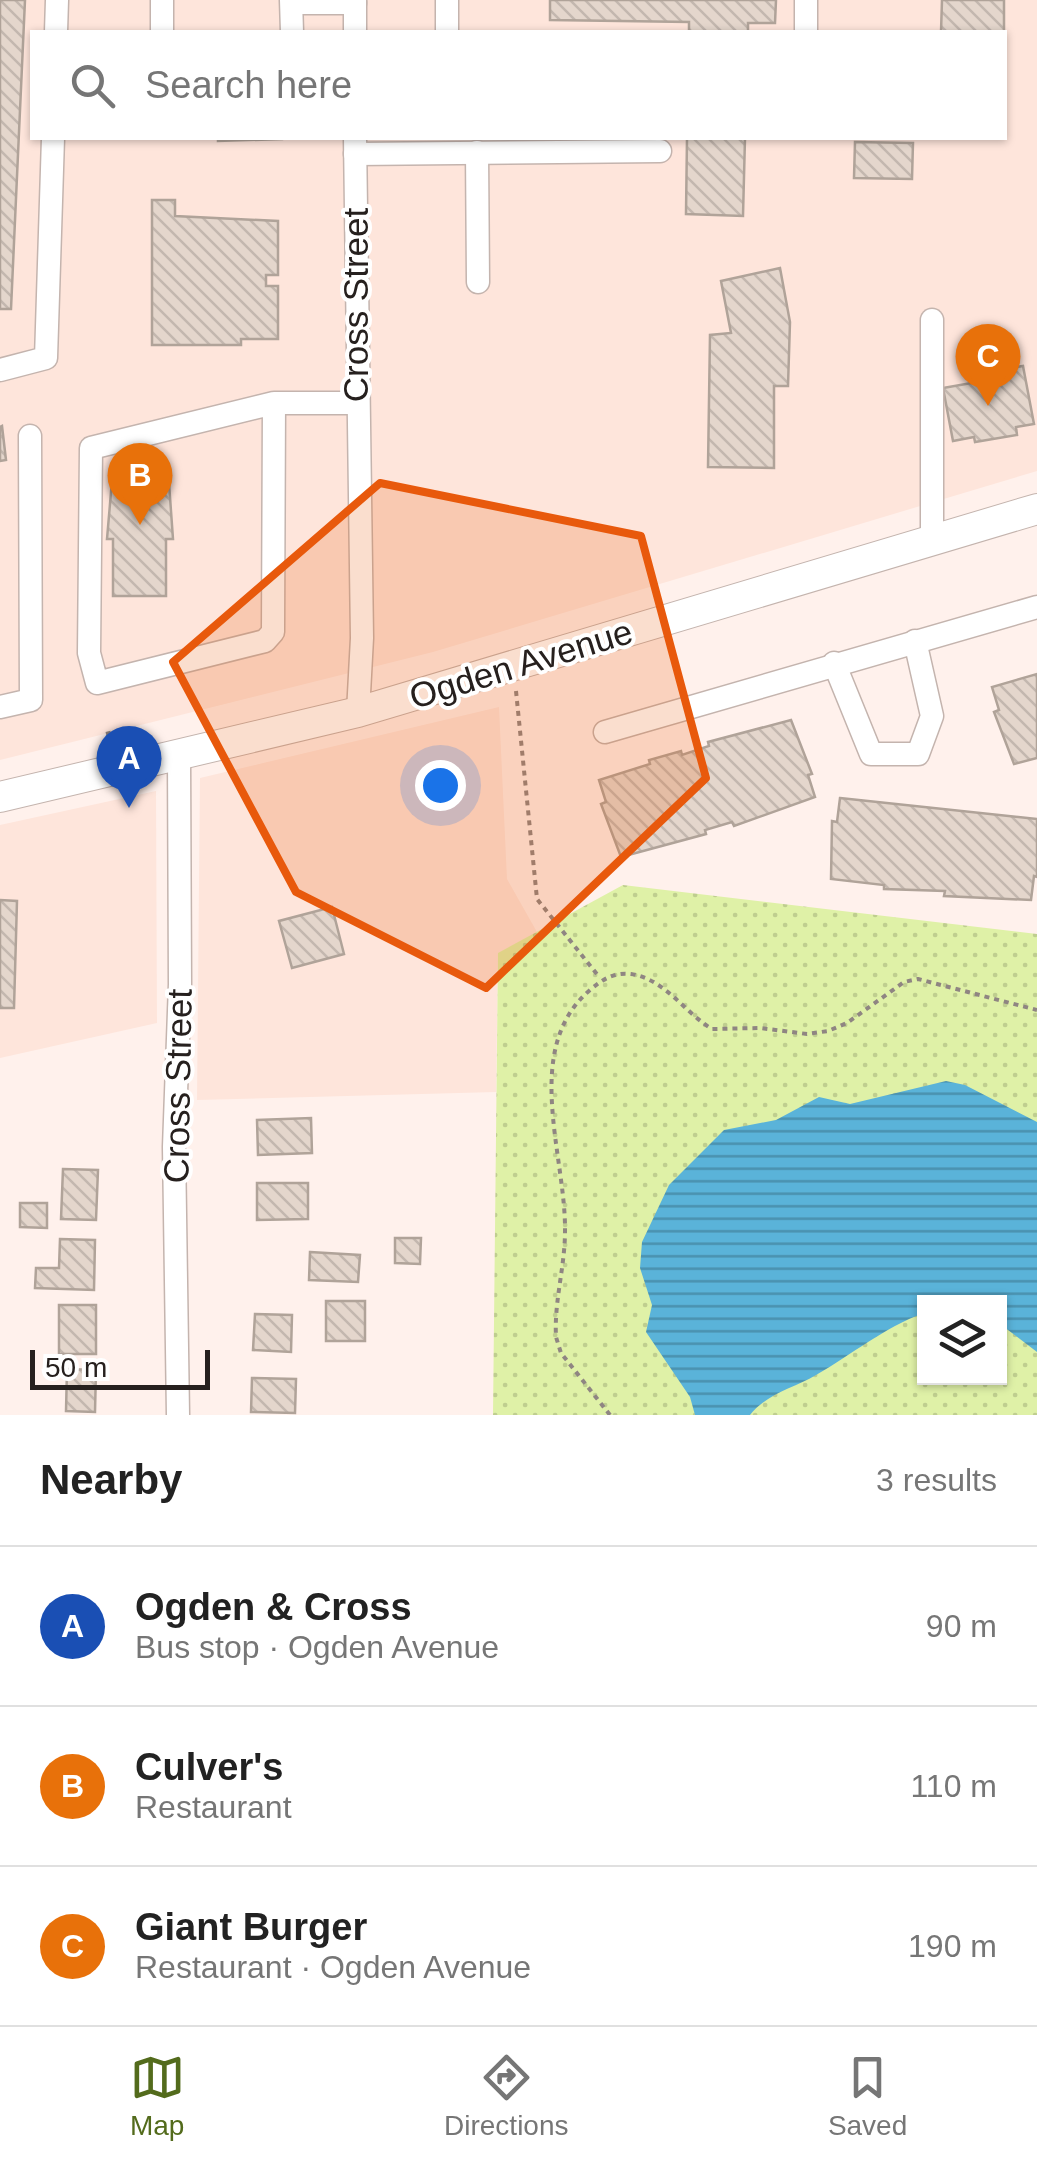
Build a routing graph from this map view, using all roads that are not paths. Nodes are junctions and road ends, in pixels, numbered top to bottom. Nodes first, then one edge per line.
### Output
1 (57, 0) edge
2 (162, 0) edge
3 (448, 0) edge
4 (806, 0) edge
5 (292, 1) edge
6 (355, 1) edge
7 (56, 30) edge
8 (162, 30) edge
9 (292, 30) edge
10 (355, 30) edge
11 (447, 30) edge
12 (806, 30) edge
13 (53, 140) edge
14 (408, 145) edge
15 (356, 146) edge
16 (660, 150) dead end
17 (477, 152) junction
18 (478, 282) dead end
19 (932, 320) dead end
20 (0, 370) edge
21 (274, 403) junction
22 (356, 403) junction
23 (30, 436) dead end
24 (1037, 509) edge
25 (932, 540) junction
26 (1037, 607) edge
27 (915, 641) junction
28 (834, 663) junction
29 (0, 707) edge
30 (358, 712) junction
31 (604, 732) dead end
32 (179, 756) junction
33 (0, 797) edge
34 (178, 1415) edge

1 - 7 street
2 - 8 street
3 - 11 street
4 - 12 street
5 - 6 street
5 - 9 street
6 - 10 street
13 - 20 street
14 - 15 street
14 - 17 street
15 - 22 street, Cross Street
16 - 17 street
17 - 18 street
19 - 25 street
21 - 21 street
21 - 22 street
22 - 30 street, Cross Street
23 - 29 street
24 - 25 main road, Ogden Avenue
25 - 30 main road, Ogden Avenue
26 - 27 street
27 - 28 street
27 - 28 street
28 - 31 street
30 - 32 main road, Ogden Avenue
32 - 33 main road, Ogden Avenue
32 - 34 street, Cross Street

